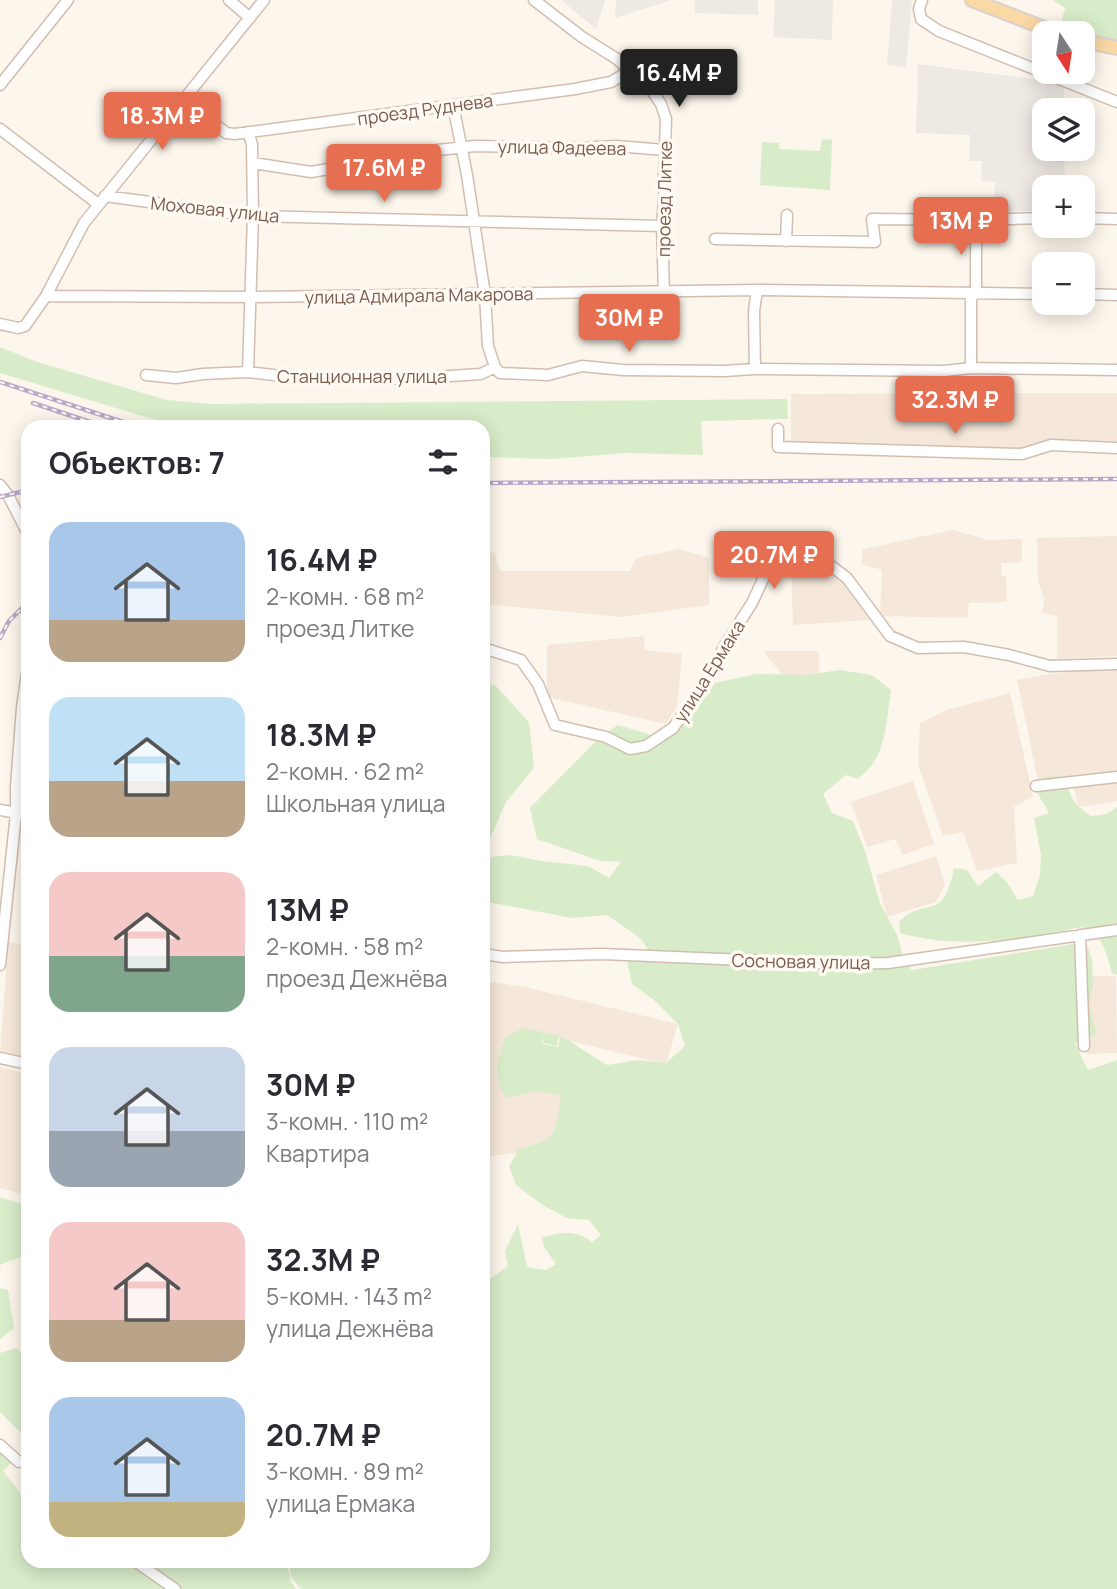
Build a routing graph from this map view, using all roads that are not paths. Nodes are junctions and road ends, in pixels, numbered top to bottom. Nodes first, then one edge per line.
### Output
1 (68, 0) edge
2 (229, 0) edge
3 (264, 0) edge
4 (534, 0) edge
5 (922, 0) edge
6 (972, 0) edge
7 (250, 18) junction
8 (1032, 23) edge
9 (1096, 44) edge
10 (1117, 48) edge
11 (610, 55) junction
12 (632, 74) junction
13 (611, 82) junction
14 (0, 85) edge
15 (185, 100) junction
16 (1117, 102) edge
17 (453, 105) junction
18 (0, 129) edge
19 (248, 132) junction
20 (462, 146) junction
21 (665, 150) junction
22 (253, 163) junction
23 (101, 200) junction
24 (787, 215) dead end
25 (253, 216) junction
26 (1032, 218) edge
27 (1095, 218) edge
28 (1117, 219) edge
29 (976, 220) junction
30 (474, 222) junction
31 (662, 226) junction
32 (715, 239) dead end
33 (786, 241) junction
34 (757, 290) junction
35 (664, 293) junction
36 (1032, 294) edge
37 (485, 295) junction
38 (973, 295) junction
39 (1095, 295) edge
40 (1117, 295) edge
41 (46, 296) junction
42 (249, 297) junction
43 (0, 324) edge
44 (495, 367) junction
45 (971, 368) junction
46 (755, 369) junction
47 (1117, 370) edge
48 (248, 372) junction
49 (146, 375) dead end
50 (778, 429) dead end
51 (1117, 448) edge
52 (0, 485) edge
53 (21, 520) edge
54 (490, 650) edge
55 (1117, 664) edge
56 (21, 721) edge
57 (1117, 777) edge
58 (1036, 786) dead end
59 (0, 810) edge
60 (16, 814) junction
61 (21, 814) edge
62 (1117, 930) edge
63 (1080, 935) junction
64 (490, 955) edge
65 (0, 965) edge
66 (1084, 1046) dead end
67 (0, 1058) edge
68 (21, 1062) edge
69 (0, 1445) edge
70 (19, 1462) dead end
71 (145, 1568) edge
72 (175, 1589) edge

1 - 14 street
2 - 7 street
3 - 7 street
4 - 11 street, проезд Литке
5 - 16 street
6 - 8 main road
7 - 15 street
9 - 10 main road
11 - 12 street, проезд Литке
11 - 13 street
12 - 13 street, проезд Руднева
12 - 21 street, проезд Литке
13 - 17 street, проезд Руднева
15 - 19 street, проезд Руднева
15 - 23 street
17 - 19 street, проезд Руднева
17 - 20 street
18 - 23 street
19 - 22 street
20 - 21 street, улица Фадеева
20 - 22 street, улица Фадеева
20 - 30 street
21 - 31 street, проезд Литке
22 - 25 street
23 - 25 street, Моховая улица
23 - 41 street
24 - 33 street
25 - 30 street, Моховая улица
25 - 42 street
26 - 29 street
27 - 28 street
29 - 33 street
29 - 38 street
30 - 31 street, Моховая улица
30 - 37 street
31 - 35 street, проезд Литке
32 - 33 street
34 - 35 street, улица Адмирала Макарова
34 - 38 street, улица Адмирала Макарова
34 - 46 street
35 - 37 street, улица Адмирала Макарова
36 - 38 street, улица Адмирала Макарова
37 - 42 street, улица Адмирала Макарова
37 - 44 street
38 - 45 street
39 - 40 street
41 - 42 street, улица Адмирала Макарова
41 - 43 street
42 - 48 street
44 - 46 street, Станционная улица
44 - 48 street, Станционная улица
45 - 46 street, Станционная улица
45 - 47 street, Станционная улица
48 - 49 street, Станционная улица
50 - 51 street
52 - 53 street
54 - 55 street, улица Ермака
56 - 60 street
57 - 58 street
59 - 60 street
60 - 61 street
60 - 65 street
62 - 63 street, Сосновая улица
63 - 64 street, Сосновая улица
63 - 66 street
67 - 68 street
69 - 70 street
71 - 72 street

